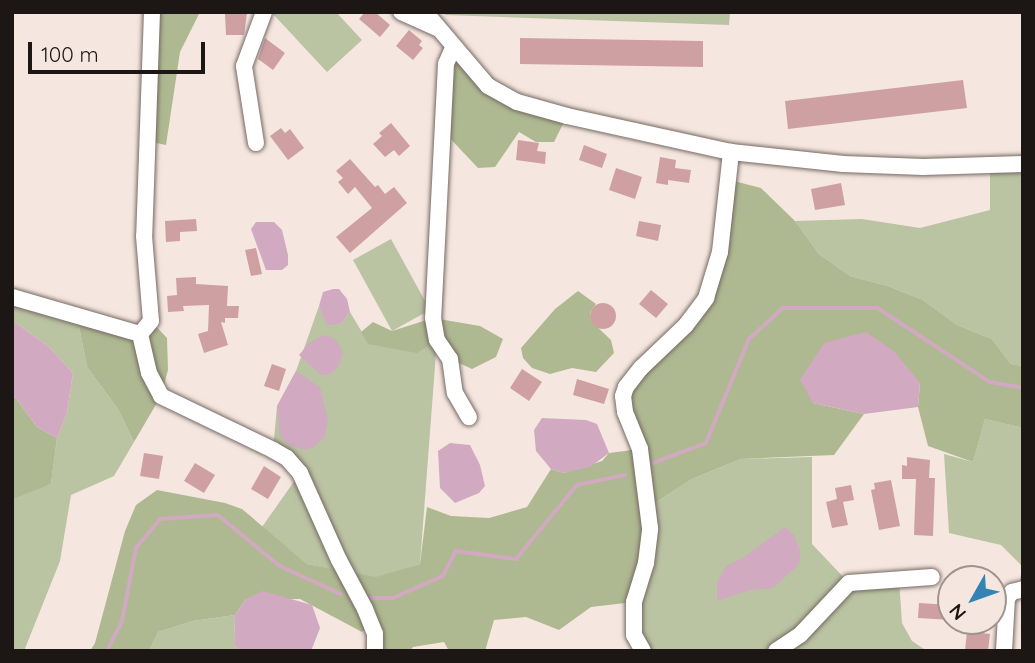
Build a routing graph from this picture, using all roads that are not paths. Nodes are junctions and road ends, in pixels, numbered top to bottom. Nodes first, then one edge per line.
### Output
1 (152, 12) edge
2 (264, 12) edge
3 (401, 12) edge
4 (425, 12) edge
5 (437, 28) junction
6 (453, 48) junction
7 (256, 143) dead end
8 (731, 152) junction
9 (1023, 164) edge
10 (12, 297) edge
11 (140, 334) junction
12 (470, 418) dead end
13 (932, 577) dead end
14 (1023, 589) edge
15 (375, 651) edge
16 (643, 651) edge
17 (776, 651) edge
18 (1004, 651) edge

1 - 11 street
2 - 7 street
3 - 5 street
4 - 5 street
5 - 6 street
6 - 8 street
6 - 12 street
8 - 9 street
8 - 16 street
10 - 11 street
11 - 15 street
13 - 17 street
14 - 18 street

